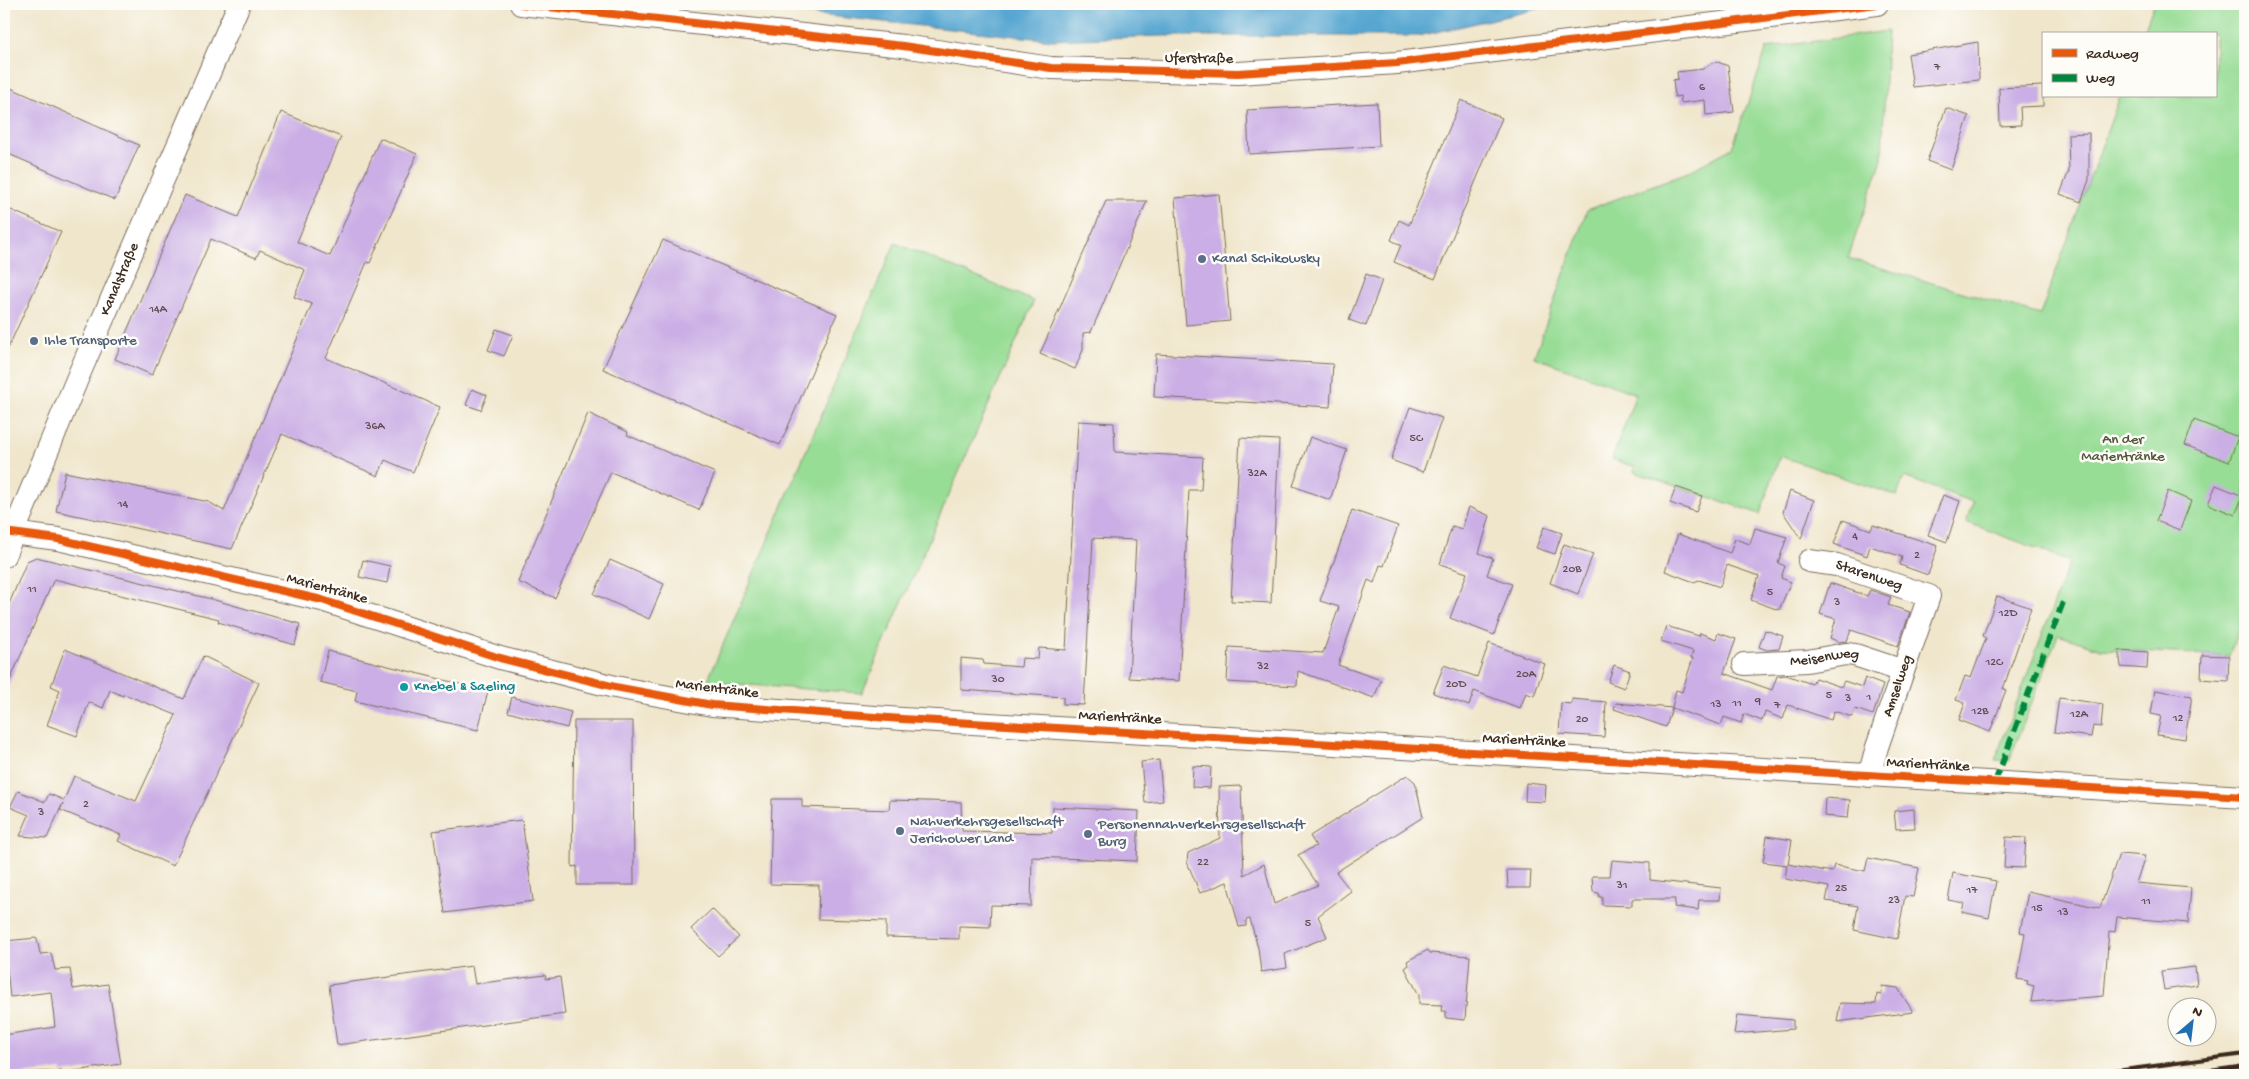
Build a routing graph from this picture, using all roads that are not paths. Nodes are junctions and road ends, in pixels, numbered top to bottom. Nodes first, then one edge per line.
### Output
1 (239, 4) edge
2 (521, 4) edge
3 (1877, 4) edge
4 (9, 532) edge
5 (4, 556) edge
6 (1809, 560) dead end
7 (1929, 596) joint
8 (1744, 664) dead end
9 (1902, 671) junction
10 (1869, 776) junction
11 (2245, 797) edge

1 - 4 street, Kanalstraße
2 - 3 street, Uferstraße
4 - 5 street, Kanalstraße
4 - 10 street, Marientränke
6 - 7 street, Starenweg
7 - 9 street, Amselweg
8 - 9 street, Meisenweg
9 - 10 street, Amselweg
10 - 11 street, Marientränke

